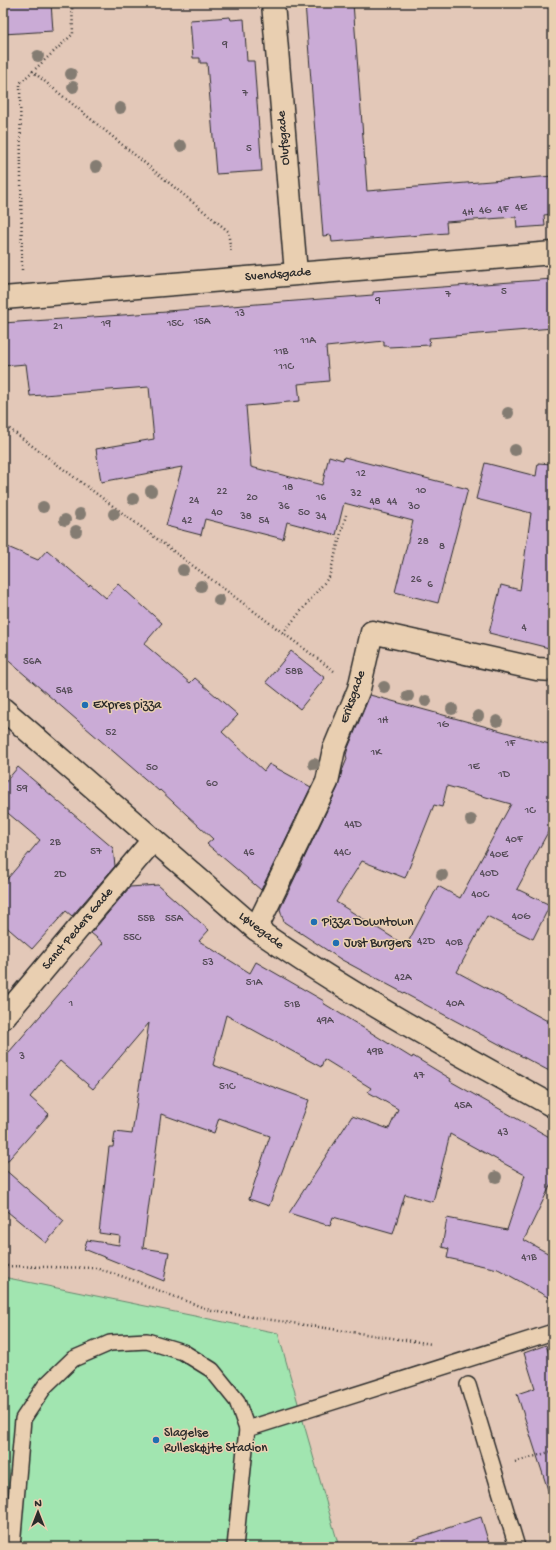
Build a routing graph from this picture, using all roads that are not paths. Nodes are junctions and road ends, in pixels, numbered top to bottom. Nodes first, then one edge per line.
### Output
1 (273, 3) edge
2 (553, 253) edge
3 (296, 273) junction
4 (13, 297) edge
5 (553, 670) edge
6 (3, 709) edge
7 (153, 840) junction
8 (256, 929) junction
9 (3, 1018) edge
10 (553, 1106) edge
11 (553, 1332) edge
12 (468, 1385) dead end
13 (246, 1429) junction
14 (12, 1547) edge
15 (235, 1547) edge
16 (517, 1547) edge

1 - 3 street, Olufsgade
2 - 3 street, Svendsgade
3 - 4 street, Svendsgade
5 - 8 street, Eriksgade
6 - 7 street, Løvegade
7 - 8 street, Løvegade
7 - 9 street, Sanct Peders Gade
8 - 10 street, Løvegade
11 - 13 lane
12 - 16 lane
13 - 14 lane
13 - 15 lane

